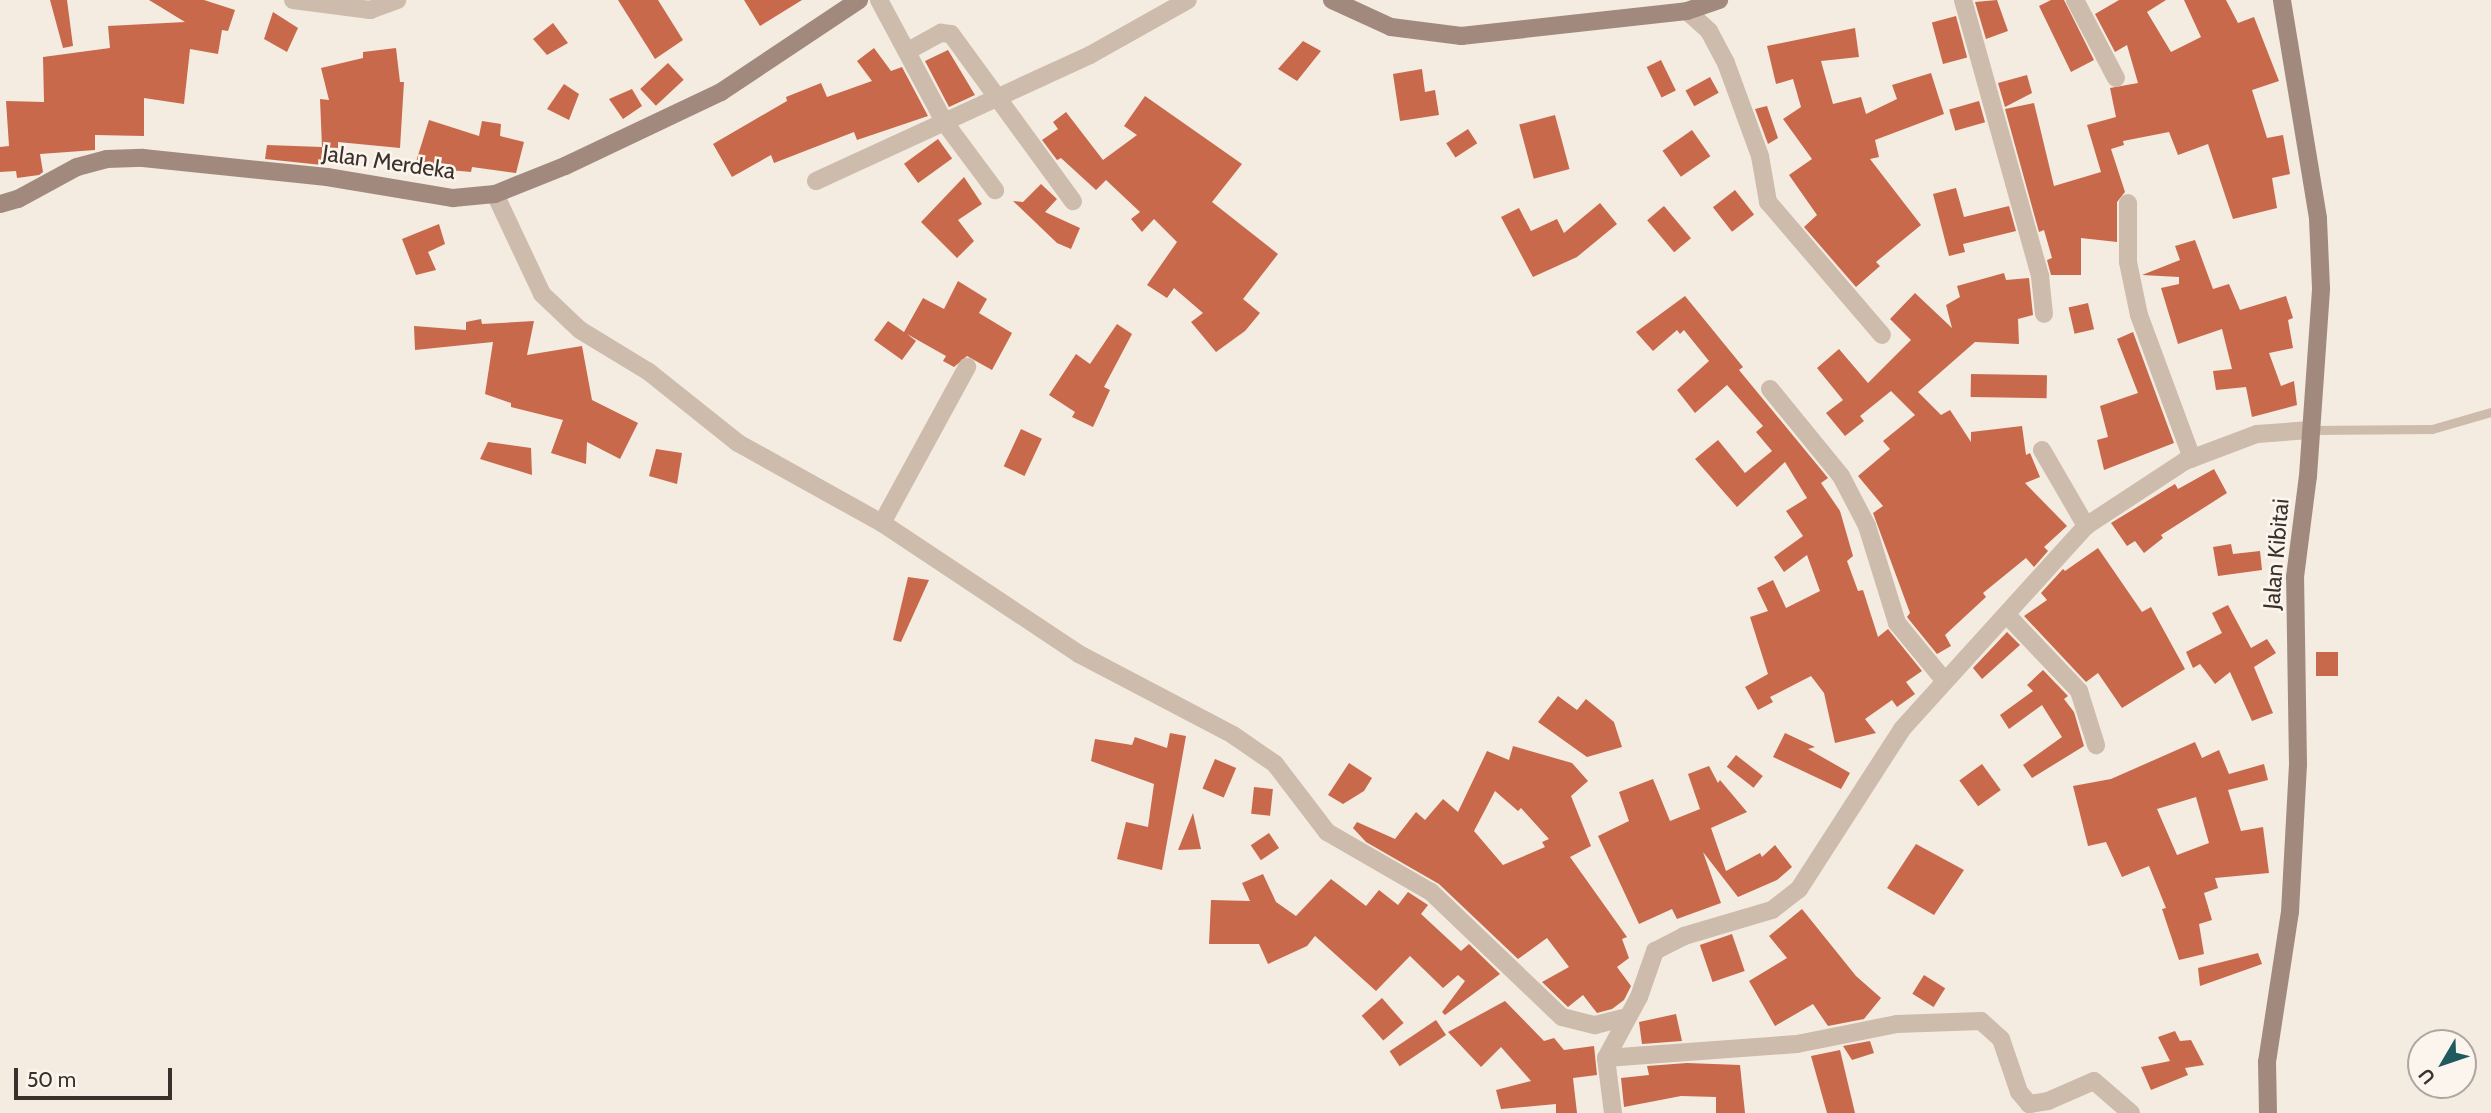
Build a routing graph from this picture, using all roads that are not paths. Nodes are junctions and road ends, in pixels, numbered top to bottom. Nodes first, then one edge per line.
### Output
1 (293, 0) edge
2 (397, 0) edge
3 (859, 0) edge
4 (878, 0) edge
5 (1188, 0) edge
6 (1332, 0) edge
7 (1719, 0) edge
8 (1964, 0) edge
9 (2074, 0) edge
10 (2268, 0) edge
11 (2282, 0) edge
12 (1687, 11) junction
13 (2288, 32) junction
14 (908, 51) junction
15 (2116, 78) dead end
16 (994, 96) junction
17 (945, 123) junction
18 (816, 181) dead end
19 (995, 190) dead end
20 (495, 194) junction
21 (1073, 201) dead end
22 (2128, 203) dead end
23 (0, 204) edge
24 (2044, 314) dead end
25 (1882, 335) dead end
26 (967, 367) dead end
27 (1770, 389) dead end
28 (2491, 412) edge
29 (2310, 430) junction
30 (2042, 450) dead end
31 (2192, 458) junction
32 (882, 523) junction
33 (2086, 526) junction
34 (2007, 615) junction
35 (1944, 680) junction
36 (2096, 745) dead end
37 (1626, 1017) junction
38 (1606, 1058) junction
39 (1613, 1113) edge
40 (2131, 1113) edge
41 (2269, 1113) edge

1 - 2 street
3 - 20 street, Jalan Merdeka
4 - 14 street
5 - 16 street
6 - 12 street
7 - 12 street
8 - 24 street
9 - 15 street
10 - 13 street
11 - 13 street, Jalan Kibitai
12 - 25 street
13 - 29 street, Jalan Kibitai
14 - 16 street
14 - 17 street
16 - 17 street
16 - 21 street
17 - 18 street
17 - 19 street
20 - 23 street, Jalan Merdeka
20 - 32 street
22 - 31 street
26 - 32 street
27 - 35 street
28 - 29 lane
29 - 31 street
29 - 41 street, Jalan Kibitai
30 - 33 street
31 - 33 street
32 - 37 street
33 - 34 street
34 - 35 street
34 - 36 street
35 - 37 street
37 - 38 street
38 - 39 street
38 - 40 street

